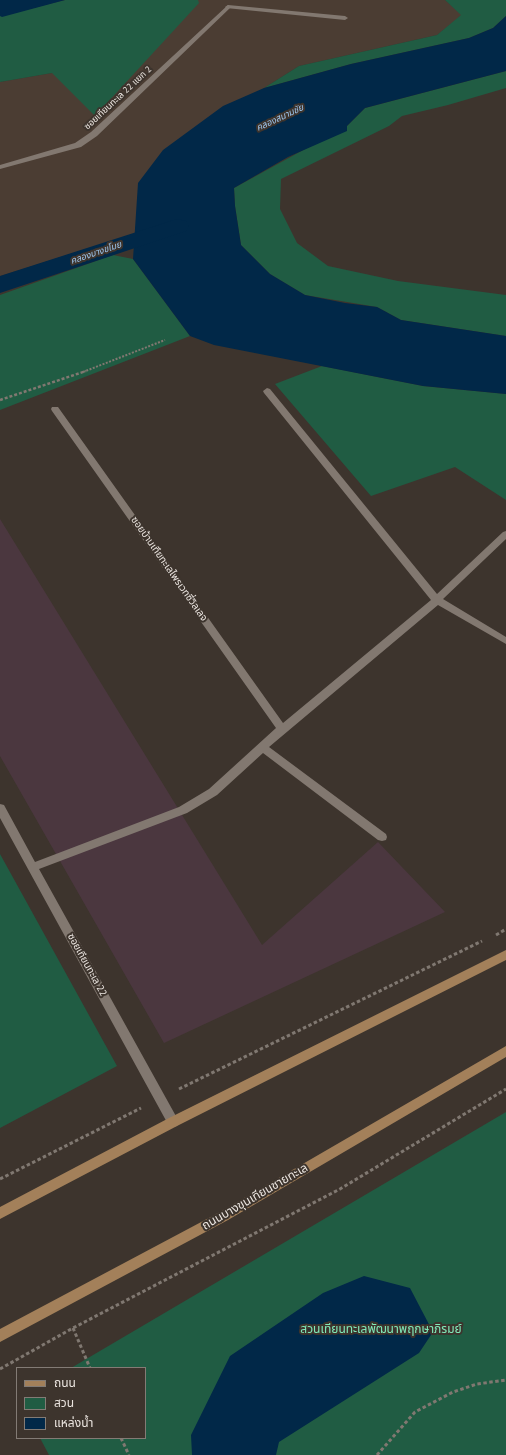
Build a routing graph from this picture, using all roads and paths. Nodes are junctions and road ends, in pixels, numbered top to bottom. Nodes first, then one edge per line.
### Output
1 (345, 18) dead end
2 (0, 167) edge
3 (165, 340) dead end
4 (267, 391) dead end
5 (0, 400) edge
6 (55, 409) dead end
7 (506, 534) edge
8 (437, 600) junction
9 (506, 641) edge
10 (282, 729) junction
11 (262, 746) junction
12 (0, 808) edge
13 (382, 837) dead end
14 (33, 867) junction
15 (506, 930) edge
16 (492, 936) dead end
17 (484, 940) dead end
18 (506, 956) edge
19 (506, 1051) edge
20 (506, 1089) edge
21 (161, 1099) junction
22 (173, 1122) junction
23 (0, 1179) edge
24 (0, 1213) edge
25 (73, 1328) junction
26 (0, 1336) edge
27 (90, 1367) edge
28 (0, 1369) edge
29 (506, 1380) edge
30 (122, 1439) edge
31 (129, 1455) edge
32 (377, 1455) edge

1 - 2 street, ซอยเทียนทะเล 22 แยก 2
3 - 5 path
4 - 8 street
6 - 10 street, ซอยบ้านเทียทะเลไพรเวทซี่วิลเลจ
7 - 8 street
8 - 9 street
8 - 10 street
10 - 11 street
11 - 13 street
11 - 14 street
12 - 14 street, ซอยเทียนทะเล 22
14 - 21 street, ซอยเทียนทะเล 22
15 - 16 path
17 - 21 path
18 - 22 main road
19 - 26 main road, ถนนบางขุนเทียนชายทะเล
20 - 25 path
21 - 22 street, ซอยเทียนทะเล 22
21 - 23 path
22 - 24 main road
25 - 27 path
25 - 28 path
29 - 32 path
30 - 31 path

